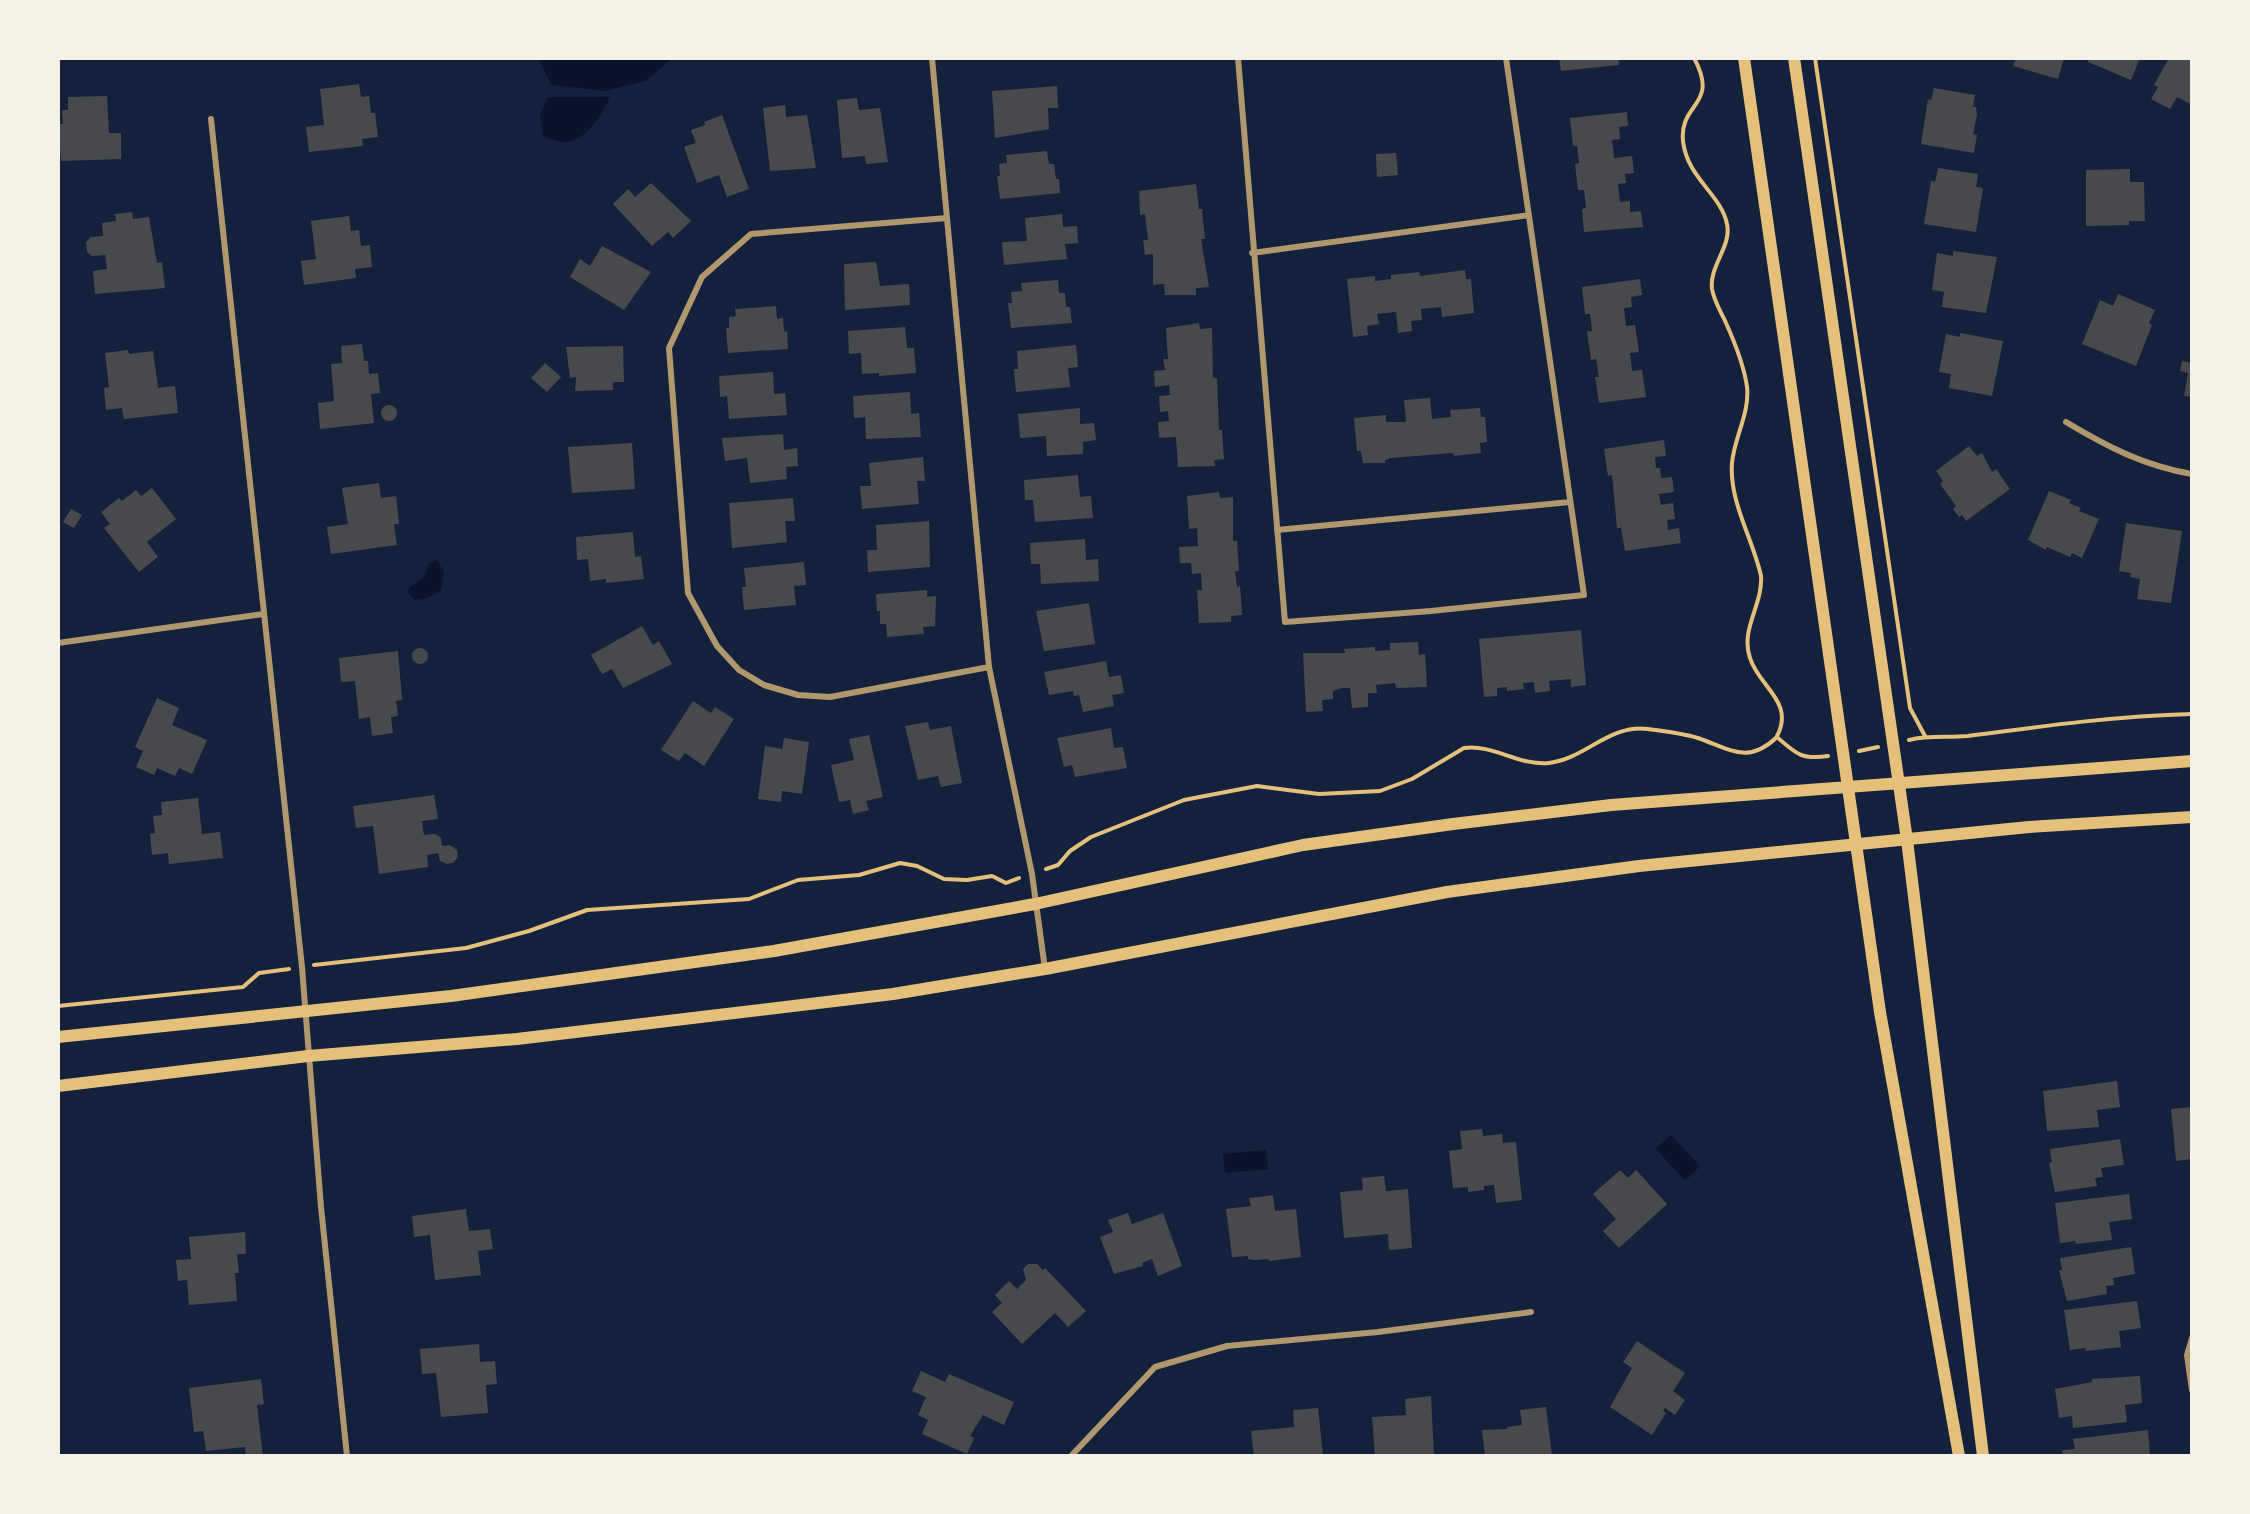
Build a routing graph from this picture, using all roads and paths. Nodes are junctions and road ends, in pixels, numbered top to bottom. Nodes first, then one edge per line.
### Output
1 (932, 58) edge
2 (1238, 58) edge
3 (1506, 58) edge
4 (1694, 58) edge
5 (1744, 58) edge
6 (1794, 58) edge
7 (1815, 58) edge
8 (211, 119) dead end
9 (1529, 215) junction
10 (947, 218) junction
11 (1252, 253) junction
12 (2066, 422) dead end
13 (2192, 474) edge
14 (1570, 502) junction
15 (1277, 530) junction
16 (263, 614) junction
17 (58, 643) edge
18 (989, 667) junction
19 (2192, 714) edge
20 (1777, 736) junction
21 (1925, 736) junction
22 (1892, 745) junction
23 (1844, 754) junction
24 (2192, 760) edge
25 (1897, 783) junction
26 (1848, 789) junction
27 (2192, 817) edge
28 (1907, 840) junction
29 (1856, 844) junction
30 (1032, 874) junction
31 (1035, 904) junction
32 (302, 967) junction
33 (1045, 969) junction
34 (58, 1006) edge
35 (304, 1013) junction
36 (58, 1037) edge
37 (308, 1056) junction
38 (58, 1086) edge
39 (1532, 1312) dead end
40 (2192, 1338) edge
41 (2192, 1390) edge
42 (347, 1455) edge
43 (1071, 1455) edge
44 (1959, 1455) edge
45 (1983, 1455) edge

1 - 10 street
2 - 11 street
3 - 9 street
4 - 20 path
5 - 23 main road
6 - 22 main road
7 - 21 path
8 - 16 street
9 - 11 street
9 - 14 street
10 - 18 street
10 - 18 street
11 - 15 street
12 - 13 street
14 - 15 street
14 - 15 street
16 - 17 street
16 - 32 street
18 - 30 street
19 - 21 path
20 - 23 path
20 - 30 path
21 - 22 path
22 - 23 path
22 - 25 main road
23 - 26 main road
24 - 25 main road
25 - 26 main road
25 - 28 main road
26 - 29 main road
26 - 31 main road
27 - 28 main road
28 - 29 main road
28 - 45 main road
29 - 33 main road
29 - 44 main road
30 - 31 street
30 - 32 path
31 - 33 street
31 - 35 main road
32 - 34 path
32 - 35 street
33 - 37 main road
35 - 36 main road
35 - 37 street
37 - 38 main road
37 - 42 street
39 - 43 street
40 - 41 street

